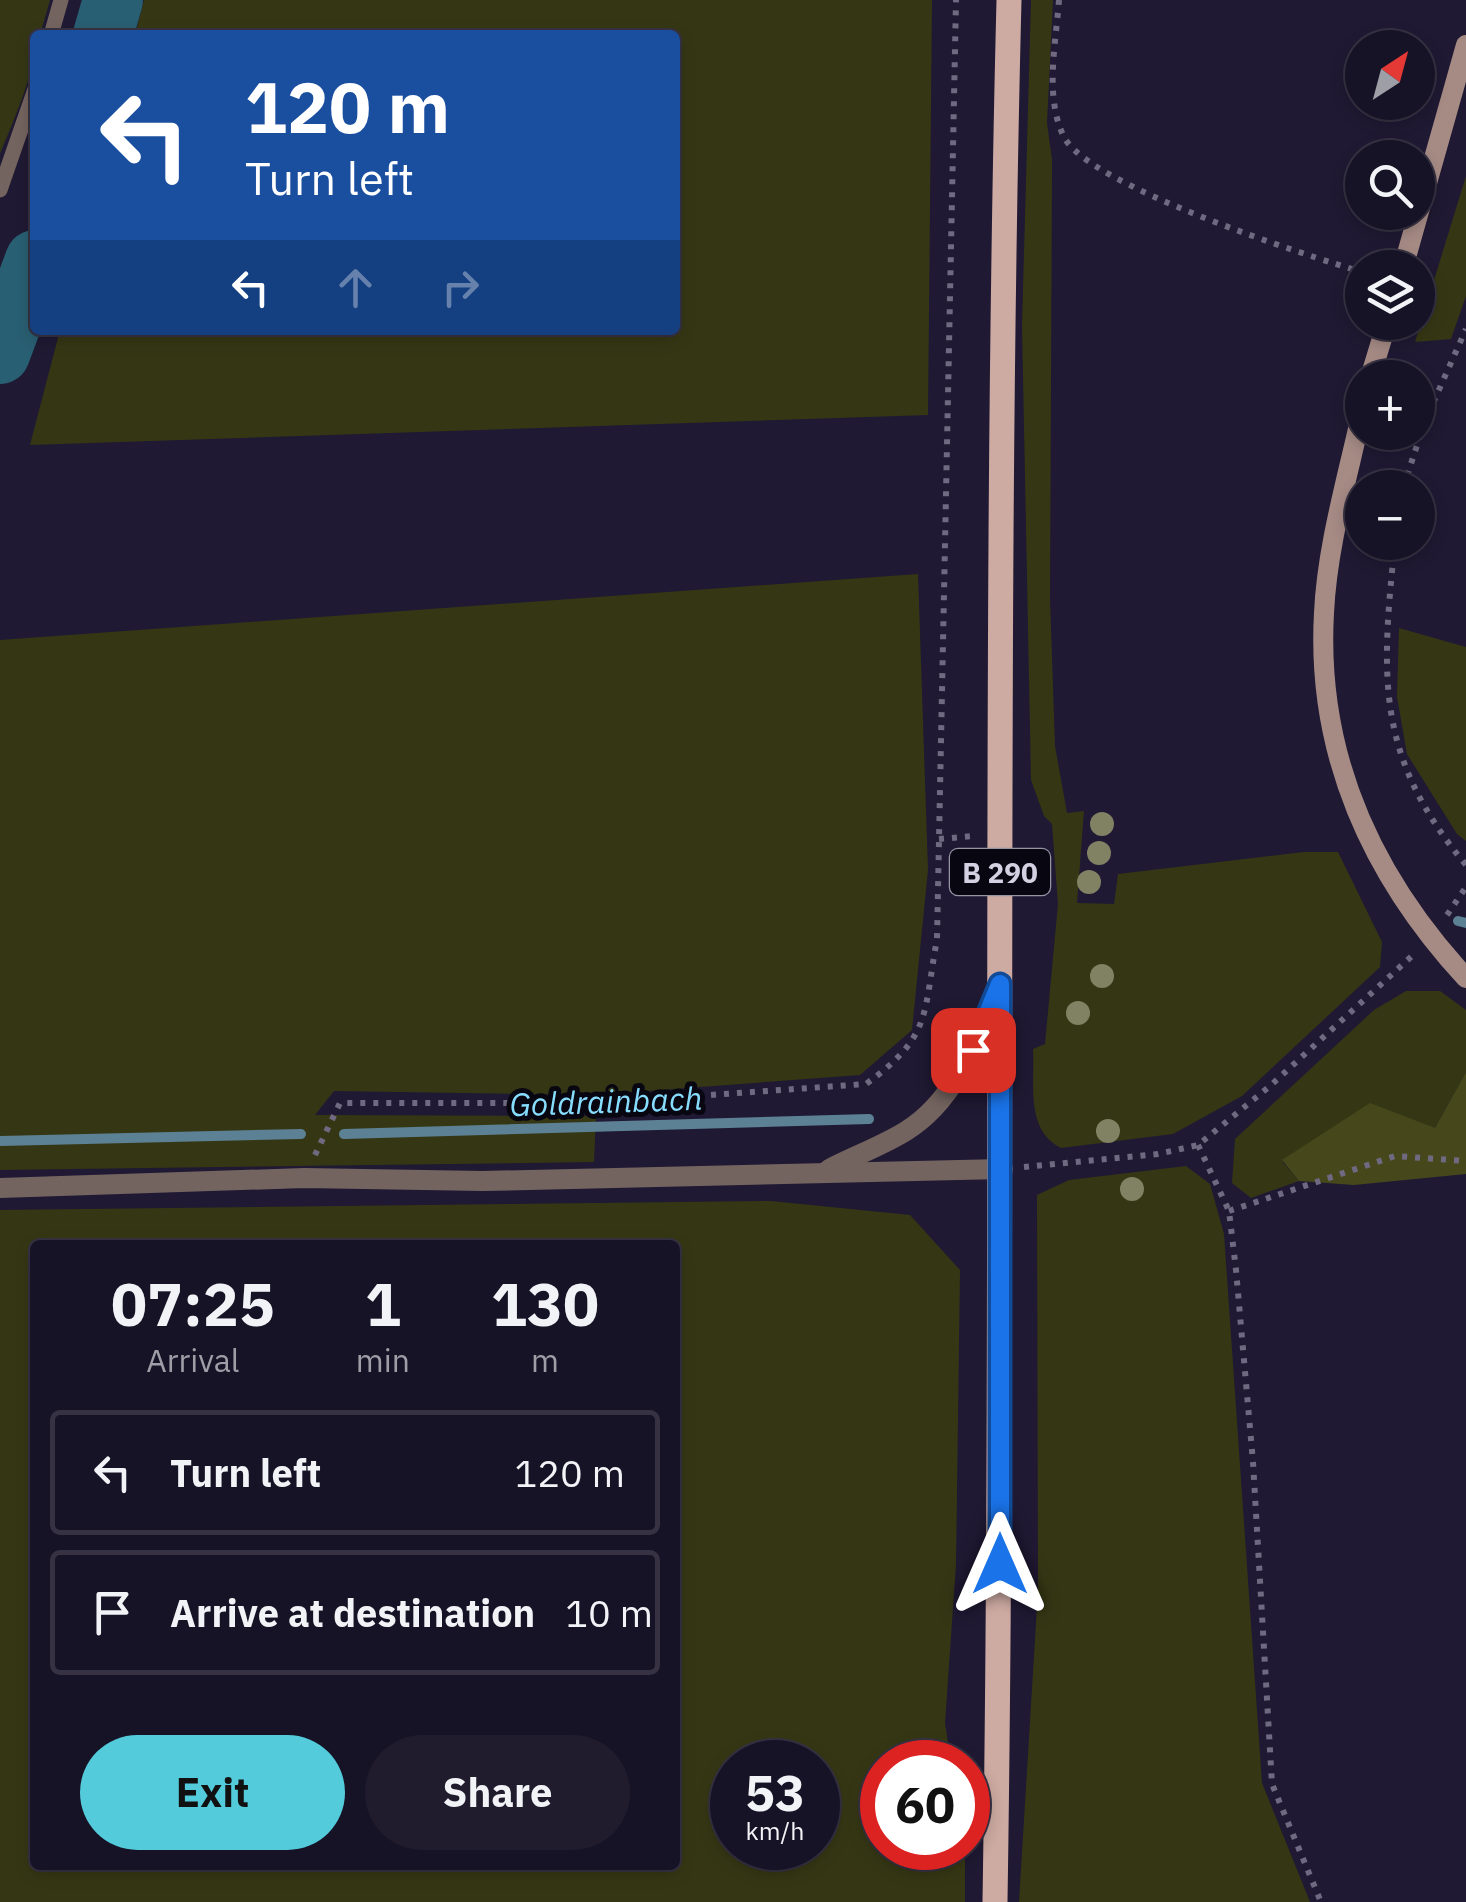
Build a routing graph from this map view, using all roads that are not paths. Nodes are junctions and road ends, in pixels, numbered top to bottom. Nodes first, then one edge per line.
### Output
1 (61, 0) edge
2 (1009, 0) edge
3 (52, 30) edge
4 (1466, 45) edge
5 (30, 103) edge
6 (0, 190) edge
7 (1408, 250) edge
8 (1355, 450) edge
9 (1466, 978) edge
10 (1000, 984) junction
11 (1002, 1169) junction
12 (822, 1172) junction
13 (0, 1188) edge
14 (995, 1902) edge

1 - 3 lane
2 - 10 main road, B 290
4 - 7 street
5 - 6 lane
8 - 9 street
10 - 11 main road, B 290
10 - 12 street
11 - 12 street
11 - 14 main road, B 290
12 - 13 street

